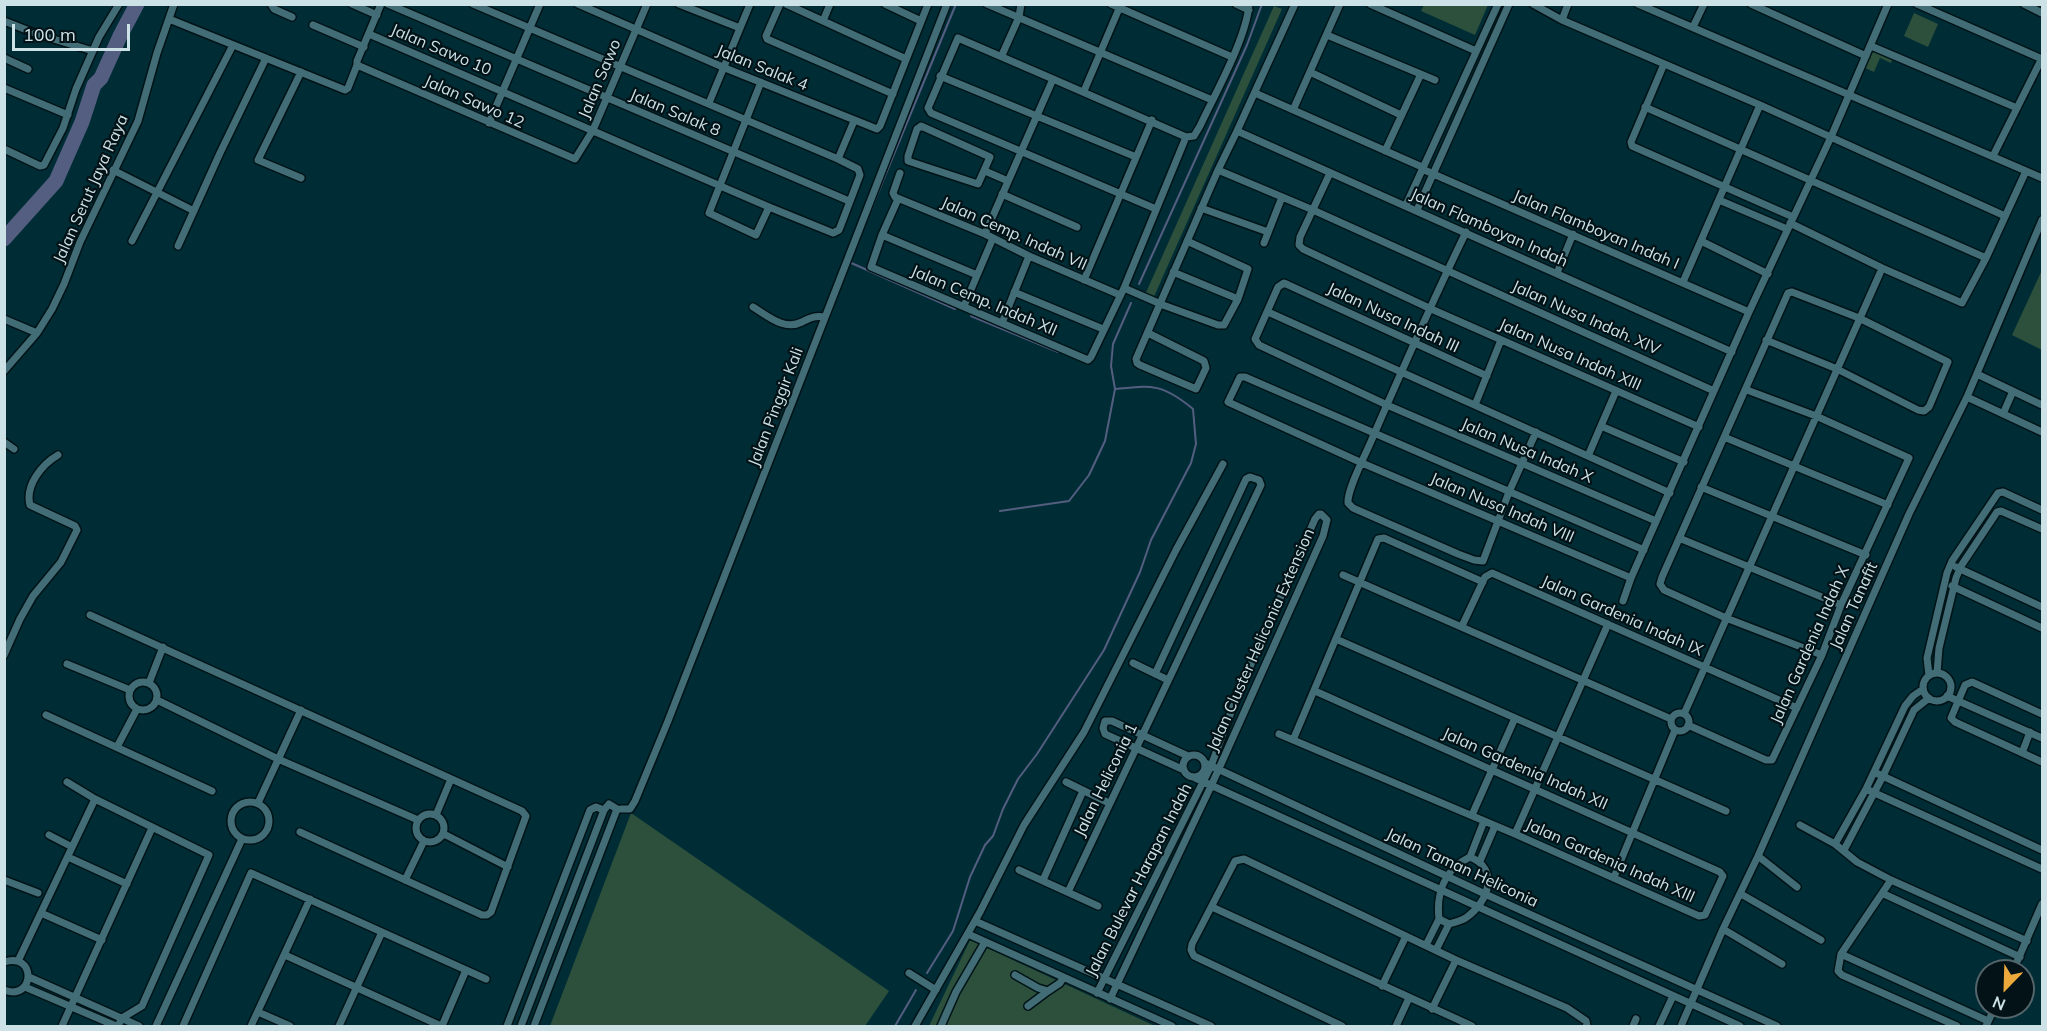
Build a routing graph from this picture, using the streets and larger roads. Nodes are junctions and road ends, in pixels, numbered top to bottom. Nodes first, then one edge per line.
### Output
1 (118, 4) edge
2 (174, 4) edge
3 (271, 4) edge
4 (352, 4) edge
5 (381, 4) edge
6 (388, 4) edge
7 (473, 4) edge
8 (495, 4) edge
9 (540, 4) edge
10 (578, 4) edge
11 (646, 4) edge
12 (678, 4) edge
13 (750, 4) edge
14 (780, 4) edge
15 (786, 4) edge
16 (830, 4) edge
17 (885, 4) edge
18 (928, 4) edge
19 (947, 4) edge
20 (987, 4) edge
21 (1021, 4) edge
22 (1111, 4) edge
23 (1236, 4) edge
24 (1295, 4) edge
25 (1340, 4) edge
26 (1370, 4) edge
27 (1498, 4) edge
28 (1509, 4) edge
29 (1533, 4) edge
30 (1568, 4) edge
31 (1638, 4) edge
32 (1704, 4) edge
33 (1751, 4) edge
34 (1888, 4) edge
35 (1917, 4) edge
36 (2024, 4) edge
37 (795, 6) edge
38 (1120, 6) edge
39 (1249, 7) edge
40 (492, 13) junction
41 (2043, 13) edge
42 (377, 15) junction
43 (292, 17) dead end
44 (1019, 17) junction
45 (169, 19) junction
46 (1562, 20) junction
47 (4, 21) edge
48 (823, 21) junction
49 (921, 21) junction
50 (313, 25) dead end
51 (1693, 27) junction
52 (530, 28) junction
53 (740, 28) junction
54 (636, 30) junction
55 (369, 34) junction
56 (1327, 35) junction
57 (233, 45) junction
58 (1870, 46) junction
59 (364, 47) junction
60 (93, 51) junction
61 (1476, 51) junction
62 (1101, 52) junction
63 (1002, 56) junction
64 (1866, 56) junction
65 (1232, 57) junction
66 (4, 58) edge
67 (266, 58) junction
68 (516, 59) junction
69 (906, 59) junction
70 (2042, 59) edge
71 (1664, 64) junction
72 (357, 65) junction
73 (620, 66) junction
74 (723, 67) junction
75 (28, 69) dead end
76 (301, 72) junction
77 (1310, 72) junction
78 (940, 76) junction
79 (1420, 76) junction
80 (1053, 79) junction
81 (1435, 80) dead end
82 (761, 82) junction
83 (4, 88) edge
84 (1083, 91) junction
85 (502, 92) junction
86 (1255, 93) junction
87 (893, 94) junction
88 (1849, 94) junction
89 (606, 99) junction
90 (1212, 100) junction
91 (709, 103) junction
92 (1760, 105) junction
93 (1645, 106) junction
94 (2017, 108) junction
95 (1293, 110) junction
96 (68, 115) junction
97 (1401, 115) junction
98 (1036, 116) junction
99 (746, 119) junction
100 (1152, 120) junction
101 (854, 121) junction
102 (489, 123) junction
103 (593, 130) junction
104 (1237, 131) junction
105 (1186, 136) junction
106 (1831, 137) junction
107 (4, 149) edge
108 (1740, 149) junction
109 (1385, 151) junction
110 (732, 152) junction
111 (1020, 152) junction
112 (1993, 156) junction
113 (1136, 157) junction
114 (572, 159) joint
115 (838, 159) junction
116 (1422, 168) junction
117 (113, 170) junction
118 (1218, 170) junction
119 (985, 171) junction
120 (2026, 171) junction
121 (900, 173) dead end
122 (1329, 173) junction
123 (1433, 174) junction
124 (301, 178) dead end
125 (2043, 178) edge
126 (1008, 181) junction
127 (1810, 181) junction
128 (719, 184) junction
129 (1724, 186) junction
130 (158, 192) junction
131 (1002, 194) junction
132 (1120, 195) junction
133 (1282, 197) junction
134 (898, 199) junction
135 (1719, 200) junction
136 (849, 201) junction
137 (1406, 205) junction
138 (769, 207) junction
139 (1201, 208) junction
140 (1156, 209) junction
141 (195, 210) junction
142 (1313, 210) junction
143 (1417, 210) junction
144 (2005, 216) junction
145 (2043, 220) edge
146 (1790, 223) junction
147 (1077, 227) dead end
148 (1268, 232) junction
149 (1466, 232) junction
150 (985, 234) junction
151 (1573, 234) junction
152 (882, 235) junction
153 (993, 238) junction
154 (1187, 241) junction
155 (1701, 241) junction
156 (132, 242) dead end
157 (1264, 243) dead end
158 (178, 246) dead end
159 (1029, 256) junction
160 (1986, 258) junction
161 (1447, 271) junction
162 (1173, 272) junction
163 (1557, 273) junction
164 (1880, 273) dead end
165 (1768, 274) junction
166 (977, 275) junction
167 (1084, 280) junction
168 (1683, 282) junction
169 (1014, 292) junction
170 (1122, 292) junction
171 (1238, 299) junction
172 (1159, 303) junction
173 (964, 306) junction
174 (753, 307) dead end
175 (1429, 308) junction
176 (1268, 312) junction
177 (1749, 312) junction
178 (825, 316) junction
179 (1859, 318) junction
180 (4, 320) edge
181 (1002, 323) junction
182 (1103, 329) junction
183 (37, 333) junction
184 (1148, 333) junction
185 (1501, 340) junction
186 (1766, 340) junction
187 (1414, 343) junction
188 (1730, 351) junction
189 (1837, 369) junction
190 (4, 370) edge
191 (1402, 372) junction
192 (1977, 375) junction
193 (1486, 376) junction
194 (1746, 390) junction
195 (1616, 391) junction
196 (1714, 391) junction
197 (2013, 391) junction
198 (1967, 397) junction
199 (1387, 405) junction
200 (1475, 405) junction
201 (2043, 405) edge
202 (2003, 414) junction
203 (1816, 416) junction
204 (1601, 426) junction
205 (1699, 427) junction
206 (1536, 432) junction
207 (2043, 432) edge
208 (1375, 434) junction
209 (1724, 437) junction
210 (4, 442) edge
211 (14, 449) dead end
212 (58, 455) dead end
213 (1588, 456) junction
214 (1684, 462) junction
215 (1362, 463) junction
216 (1522, 463) junction
217 (1223, 464) dead end
218 (1794, 466) junction
219 (1701, 487) junction
220 (1509, 492) junction
221 (2000, 492) junction
222 (1670, 493) junction
223 (1888, 505) junction
224 (2043, 510) edge
225 (1999, 511) junction
226 (1772, 516) junction
227 (1656, 521) junction
228 (1498, 522) junction
229 (2043, 530) edge
230 (1679, 538) junction
231 (1644, 550) junction
232 (1866, 555) junction
233 (1951, 565) junction
234 (1749, 566) junction
235 (1960, 569) junction
236 (1343, 575) dead end
237 (1631, 578) junction
238 (1483, 582) junction
239 (1360, 583) junction
240 (1945, 583) junction
241 (1954, 587) junction
242 (1623, 601) dead end
243 (1841, 605) junction
244 (2043, 607) edge
245 (90, 615) dead end
246 (1726, 618) junction
247 (1608, 624) junction
248 (1462, 626) junction
249 (2043, 628) edge
250 (1336, 639) junction
251 (163, 647) junction
252 (4, 655) edge
253 (1822, 655) junction
254 (1133, 663) dead end
255 (67, 664) dead end
256 (1704, 668) junction
257 (1155, 674) junction
258 (1933, 674) junction
259 (1168, 680) junction
260 (1583, 680) junction
261 (149, 682) junction
262 (1923, 689) junction
263 (130, 690) junction
264 (1315, 691) junction
265 (1947, 696) junction
266 (1929, 698) junction
267 (157, 700) junction
268 (1958, 700) junction
269 (1797, 708) junction
270 (137, 709) junction
271 (301, 710) junction
272 (1684, 714) junction
273 (2043, 714) edge
274 (46, 715) dead end
275 (1515, 718) junction
276 (1671, 719) junction
277 (1689, 725) junction
278 (1675, 730) junction
279 (2030, 732) junction
280 (1279, 734) dead end
281 (1143, 736) junction
282 (1558, 737) junction
283 (2043, 738) edge
284 (1293, 740) junction
285 (1164, 746) junction
286 (117, 747) junction
287 (1137, 749) junction
288 (2022, 753) junction
289 (1188, 756) junction
290 (1159, 758) junction
291 (278, 759) junction
292 (2043, 762) edge
293 (1208, 764) junction
294 (1219, 769) junction
295 (1492, 769) junction
296 (1184, 770) junction
297 (1874, 772) junction
298 (1883, 776) junction
299 (1193, 777) junction
300 (451, 779) junction
301 (1655, 779) junction
302 (1203, 781) junction
303 (1066, 782) dead end
304 (67, 783) dead end
305 (1212, 784) junction
306 (1535, 788) junction
307 (1866, 789) junction
308 (212, 791) dead end
309 (1083, 791) junction
310 (1875, 793) junction
311 (94, 799) junction
312 (1109, 802) junction
313 (258, 803) junction
314 (621, 809) dead end
315 (604, 810) junction
316 (1726, 811) dead end
317 (436, 815) junction
318 (1472, 815) junction
319 (418, 820) junction
320 (1484, 821) junction
321 (1800, 825) dead end
322 (1495, 826) junction
323 (152, 828) junction
324 (300, 832) dead end
325 (1632, 832) junction
326 (444, 834) junction
327 (1515, 834) junction
328 (49, 836) dead end
329 (242, 839) junction
330 (424, 841) junction
331 (1835, 844) junction
332 (72, 847) junction
333 (1844, 850) junction
334 (2043, 850) edge
335 (1758, 856) junction
336 (68, 857) junction
337 (1470, 857) junction
338 (1480, 861) junction
339 (508, 867) junction
340 (2043, 869) edge
341 (1019, 870) dead end
342 (1448, 875) junction
343 (1723, 875) joint
344 (1614, 877) junction
345 (4, 880) edge
346 (405, 880) junction
347 (1043, 880) junction
348 (1891, 880) junction
349 (127, 884) junction
350 (1797, 887) dead end
351 (1440, 890) junction
352 (1068, 892) junction
353 (38, 893) dead end
354 (1485, 894) junction
355 (1741, 894) junction
356 (1884, 894) junction
357 (310, 899) junction
358 (2043, 904) edge
359 (1098, 906) dead end
360 (1212, 907) junction
361 (1477, 908) junction
362 (41, 913) junction
363 (1439, 919) junction
364 (975, 921) junction
365 (1449, 924) junction
366 (1723, 929) junction
367 (382, 932) junction
368 (968, 934) junction
369 (1406, 936) junction
370 (102, 940) junction
371 (1821, 940) dead end
372 (2027, 941) junction
373 (985, 942) junction
374 (1426, 945) junction
375 (1436, 950) junction
376 (1841, 954) junction
377 (285, 955) junction
378 (2020, 957) joint
379 (1456, 960) junction
380 (18, 961) junction
381 (4, 962) edge
382 (1782, 964) dead end
383 (466, 970) junction
384 (909, 973) dead end
385 (1015, 975) dead end
386 (29, 977) junction
387 (1063, 978) junction
388 (1104, 979) junction
389 (486, 980) dead end
390 (1116, 985) junction
391 (1383, 986) junction
392 (25, 987) junction
393 (357, 988) junction
394 (936, 990) junction
395 (1048, 991) junction
396 (1697, 991) junction
397 (5, 992) edge
398 (1097, 993) junction
399 (1673, 996) junction
400 (75, 998) junction
401 (1409, 998) junction
402 (1110, 999) junction
403 (1692, 1004) junction
404 (1028, 1006) dead end
405 (71, 1007) junction
406 (1432, 1009) junction
407 (258, 1012) junction
408 (122, 1018) junction
409 (1987, 1024) edge
410 (62, 1026) edge
411 (117, 1026) edge
412 (139, 1026) edge
413 (156, 1026) edge
414 (183, 1026) edge
415 (251, 1026) edge
416 (290, 1026) edge
417 (339, 1026) edge
418 (442, 1026) edge
419 (507, 1026) edge
420 (521, 1026) edge
421 (534, 1026) edge
422 (915, 1026) edge
423 (941, 1026) edge
424 (1172, 1026) edge
425 (1211, 1026) edge
426 (1342, 1026) edge
427 (1396, 1026) edge
428 (1472, 1026) edge
429 (1587, 1026) edge
430 (1659, 1026) edge
431 (1681, 1026) edge
432 (1740, 1026) edge
433 (1777, 1026) edge
434 (1957, 1026) edge

1 - 60 street
2 - 45 street, Jalan Serut Jaya Raya
3 - 43 street
4 - 42 street
5 - 42 street
6 - 68 street, Jalan Salak 8
7 - 40 street
8 - 40 street
9 - 52 street
10 - 54 street, Jalan Salak 4
11 - 54 street, Jalan Sawo
12 - 53 street
13 - 53 street
14 - 87 street
15 - 37 street
16 - 48 street
17 - 49 street
18 - 49 street
19 - 178 street, Jalan Pinggir Kali
20 - 44 street
21 - 44 street
22 - 38 street
23 - 39 street
24 - 86 street
25 - 56 street
26 - 61 street
27 - 61 street
28 - 123 street
29 - 46 street
30 - 46 street
31 - 51 street
32 - 51 street
33 - 64 street
34 - 58 street
35 - 70 street
36 - 41 street
37 - 48 street
38 - 62 street
38 - 65 street
39 - 65 street
40 - 52 street
42 - 55 street
44 - 62 street
44 - 63 street
45 - 57 street
45 - 117 street, Jalan Serut Jaya Raya
46 - 71 street
47 - 60 street
48 - 69 street
49 - 69 street
50 - 59 street
51 - 88 street
52 - 68 street
52 - 73 street
53 - 74 street
54 - 73 street, Jalan Sawo
54 - 74 street, Jalan Salak 4
55 - 59 street
55 - 85 street, Jalan Sawo 10
56 - 77 street
56 - 79 street
57 - 67 street
57 - 130 street
58 - 64 street
58 - 94 street
59 - 72 street
60 - 96 street
61 - 116 street
62 - 84 street
62 - 90 street
63 - 78 street
63 - 80 street
64 - 88 street
65 - 90 street
66 - 75 street
67 - 76 street
67 - 141 street
68 - 85 street
68 - 89 street, Jalan Salak 8
69 - 87 street
70 - 94 street
71 - 92 street
71 - 93 street
72 - 76 street
72 - 102 street, Jalan Sawo 12
73 - 89 street, Jalan Sawo
73 - 91 street
74 - 82 street, Jalan Salak 4
74 - 91 street
76 - 124 street
77 - 95 street
77 - 97 street
78 - 98 street
78 - 111 street
79 - 81 street
79 - 97 street
80 - 84 street
80 - 98 street
82 - 99 street
82 - 101 street, Jalan Salak 4
83 - 96 street
84 - 100 street
85 - 102 street
85 - 103 street, Jalan Sawo 10
86 - 95 street, Jalan Flamboyan Indah I
86 - 104 street
87 - 101 street, Jalan Salak 4
88 - 106 street
88 - 112 street
89 - 103 street, Jalan Sawo
89 - 110 street, Jalan Salak 8
90 - 105 street, Jalan Cemp. Indah XII
91 - 99 street
92 - 106 street
92 - 108 street
93 - 108 street
93 - 129 street
94 - 112 street
95 - 109 street, Jalan Flamboyan Indah I
96 - 107 street
97 - 109 street
98 - 111 street
98 - 113 street
99 - 110 street
99 - 115 street
100 - 105 street
100 - 113 street
101 - 115 street
102 - 114 street, Jalan Sawo 12
103 - 114 street, Jalan Sawo
103 - 128 street, Jalan Sawo 10
104 - 118 street
104 - 122 street, Jalan Flamboyan Indah
105 - 140 street, Jalan Cemp. Indah XII
106 - 127 street
106 - 144 street
108 - 127 street
108 - 129 street
109 - 116 street, Jalan Flamboyan Indah I
110 - 128 street
110 - 136 street, Jalan Salak 8
111 - 126 street
111 - 132 street
112 - 120 street
113 - 132 street
115 - 136 street
116 - 123 street, Jalan Flamboyan Indah I
116 - 137 street
117 - 130 street
117 - 183 street, Jalan Serut Jaya Raya
118 - 133 street, Jalan Nusa Indah. XIV
118 - 139 street
119 - 119 street
119 - 126 street
120 - 125 street
120 - 144 street
121 - 134 street, Jalan Cemp. Indah XII
122 - 137 street, Jalan Flamboyan Indah
122 - 142 street
123 - 143 street
123 - 151 street, Jalan Flamboyan Indah I
126 - 131 street
127 - 146 street
127 - 160 street
128 - 138 street, Jalan Sawo 10
128 - 138 street
129 - 135 street
129 - 146 street
130 - 141 street
130 - 156 street
131 - 147 street
131 - 150 street
132 - 140 street
132 - 167 street
133 - 142 street, Jalan Nusa Indah. XIV
133 - 148 street
134 - 150 street, Jalan Cemp. Indah VII
134 - 152 street, Jalan Cemp. Indah XII
135 - 146 street
135 - 155 street
136 - 138 street, Jalan Sawo 10
137 - 143 street, Jalan Flamboyan Indah
139 - 148 street
139 - 154 street
140 - 170 street, Jalan Cemp. Indah XII
141 - 158 street
142 - 161 street, Jalan Nusa Indah. XIV
142 - 175 street, Jalan Nusa Indah XIII
143 - 149 street, Jalan Flamboyan Indah
144 - 160 street
145 - 192 street, Jalan Tanafit
146 - 160 street
146 - 165 street
148 - 157 street
149 - 161 street
149 - 163 street, Jalan Flamboyan Indah
150 - 153 street, Jalan Cemp. Indah VII
151 - 163 street
151 - 168 street, Jalan Flamboyan Indah I
152 - 166 street
152 - 173 street, Jalan Cemp. Indah XII
153 - 159 street, Jalan Cemp. Indah VII
153 - 166 street
154 - 162 street
154 - 171 street
155 - 165 street
155 - 168 street
159 - 167 street, Jalan Cemp. Indah VII
159 - 169 street
161 - 175 street
161 - 196 street, Jalan Nusa Indah. XIV
162 - 171 street
162 - 172 street
163 - 188 street, Jalan Flamboyan Indah
164 - 179 street
165 - 177 street
166 - 173 street
167 - 170 street, Jalan Cemp. Indah VII
168 - 177 street, Jalan Flamboyan Indah I
169 - 181 street
169 - 182 street
170 - 172 street, Jalan Cemp. Indah VII
170 - 182 street, Jalan Cemp. Indah XII
171 - 172 street, Jalan Cemp. Indah VII
172 - 184 street
173 - 181 street, Jalan Cemp. Indah XII
174 - 178 street
175 - 185 street, Jalan Nusa Indah XIII
175 - 187 street
176 - 187 street, Jalan Nusa Indah III
176 - 191 street
176 - 199 street, Jalan Nusa Indah X
177 - 188 street
178 - 314 street, Jalan Pinggir Kali
179 - 186 street
179 - 189 street
179 - 189 street
180 - 183 street
181 - 182 street, Jalan Cemp. Indah XII
183 - 190 street, Jalan Serut Jaya Raya
184 - 184 street
185 - 193 street
185 - 195 street, Jalan Nusa Indah XIII
186 - 189 street
186 - 194 street
187 - 191 street
187 - 193 street, Jalan Nusa Indah III
188 - 196 street
189 - 203 street
191 - 199 street
191 - 200 street
192 - 197 street
192 - 198 street, Jalan Tanafit
193 - 200 street
194 - 203 street
194 - 209 street
195 - 204 street
195 - 205 street, Jalan Nusa Indah XIII
196 - 205 street
197 - 201 street
197 - 202 street
198 - 202 street
198 - 335 street, Jalan Tanafit
199 - 208 street
199 - 216 street, Jalan Nusa Indah X
200 - 206 street
202 - 207 street
203 - 218 street
203 - 223 street, Jalan Gardenia Indah X
204 - 213 street
204 - 214 street
205 - 214 street
206 - 213 street
206 - 216 street
208 - 215 street
208 - 215 street, Jalan Nusa Indah VIII
208 - 220 street
209 - 218 street
209 - 219 street
210 - 211 street
212 - 252 street
213 - 222 street
214 - 222 street
215 - 228 street, Jalan Nusa Indah VIII
215 - 228 street
216 - 220 street
216 - 227 street, Jalan Nusa Indah X
217 - 364 street
218 - 223 street
218 - 226 street
219 - 226 street
219 - 230 street
220 - 228 street
220 - 231 street
221 - 224 street
221 - 225 street
221 - 233 street
222 - 227 street
223 - 232 street, Jalan Gardenia Indah X
225 - 229 street
225 - 235 street
226 - 232 street
226 - 234 street
227 - 231 street
228 - 237 street, Jalan Nusa Indah VIII
230 - 234 street
230 - 246 street
231 - 237 street
232 - 243 street, Jalan Gardenia Indah X
233 - 235 street
233 - 240 street
234 - 243 street
234 - 246 street
235 - 241 street
235 - 244 street
236 - 239 street
237 - 242 street
238 - 239 street
238 - 247 street, Jalan Gardenia Indah IX
238 - 248 street
239 - 248 street
239 - 250 street
240 - 241 street
240 - 258 street
241 - 249 street
241 - 258 street
243 - 253 street, Jalan Gardenia Indah X
245 - 251 street
246 - 253 street
246 - 256 street
247 - 256 street, Jalan Gardenia Indah IX
247 - 260 street
248 - 260 street
250 - 264 street
250 - 275 street
251 - 261 street
251 - 271 street
253 - 269 street, Jalan Gardenia Indah X
254 - 257 street
255 - 263 street
256 - 269 street, Jalan Gardenia Indah IX
256 - 272 street
257 - 259 street
257 - 259 street, Jalan Heliconia 1
258 - 262 street
258 - 265 street
259 - 281 street, Jalan Heliconia 1
260 - 276 street
260 - 282 street
261 - 263 street
261 - 267 street
262 - 266 street
262 - 297 street
263 - 270 street
264 - 284 street
264 - 295 street, Jalan Gardenia Indah XII
265 - 266 street
265 - 268 street
266 - 298 street
267 - 270 street
267 - 291 street
268 - 273 street
268 - 279 street
268 - 288 street
269 - 277 street, Jalan Gardenia Indah X
270 - 286 street
271 - 291 street
271 - 300 street
272 - 276 street
272 - 277 street
274 - 286 street
275 - 282 street
275 - 295 street
276 - 278 street
277 - 278 street
278 - 301 street
279 - 283 street
279 - 288 street
280 - 284 street, Jalan Gardenia Indah XIII
281 - 285 street
281 - 287 street, Jalan Heliconia 1
281 - 287 street
282 - 301 street
282 - 306 street
284 - 318 street, Jalan Gardenia Indah XIII
285 - 289 street
285 - 290 street
286 - 308 street
287 - 290 street
287 - 312 street, Jalan Heliconia 1
288 - 292 street
289 - 293 street
289 - 296 street
290 - 296 street
291 - 313 street
291 - 319 street
293 - 294 street, Jalan Taman Heliconia
293 - 294 street, Jalan Cluster Heliconia Extension
293 - 299 street
293 - 302 street, Jalan Bulevar Harapan Indah
294 - 305 street, Jalan Bulevar Harapan Indah
294 - 342 street, Jalan Taman Heliconia
295 - 306 street, Jalan Gardenia Indah XII
295 - 318 street
296 - 299 street
297 - 298 street
297 - 307 street
298 - 310 street
298 - 334 street
299 - 302 street, Jalan Taman Heliconia
300 - 317 street
300 - 339 street
301 - 316 street
301 - 325 street
302 - 305 street, Jalan Taman Heliconia
302 - 388 street, Jalan Bulevar Harapan Indah
303 - 309 street
304 - 311 street
305 - 351 street, Jalan Taman Heliconia
305 - 390 street, Jalan Bulevar Harapan Indah
306 - 325 street, Jalan Gardenia Indah XII
306 - 327 street
307 - 310 street
307 - 331 street
309 - 312 street
309 - 347 street
310 - 333 street
310 - 340 street
311 - 323 street
311 - 332 street
312 - 352 street, Jalan Heliconia 1
313 - 329 street
313 - 329 street
315 - 419 street
315 - 420 street
315 - 421 street
317 - 319 street
317 - 326 street
318 - 320 street, Jalan Gardenia Indah XIII
319 - 330 street
320 - 322 street, Jalan Gardenia Indah XIII
320 - 337 street
321 - 331 street
322 - 327 street, Jalan Gardenia Indah XIII
322 - 338 street
323 - 349 street
323 - 408 street
324 - 346 street
325 - 343 street, Jalan Gardenia Indah XII
325 - 344 street
326 - 330 street
326 - 339 street
327 - 344 street, Jalan Gardenia Indah XIII
328 - 332 street
329 - 413 street
330 - 346 street
331 - 333 street
332 - 336 street
333 - 348 street
335 - 350 street
335 - 355 street, Jalan Tanafit
336 - 349 street
336 - 362 street
337 - 338 street
337 - 342 street
338 - 354 street
339 - 346 street
341 - 347 street
342 - 351 street
342 - 354 street, Jalan Taman Heliconia
343 - 344 street, Jalan Gardenia Indah XIII
345 - 353 street
347 - 352 street
348 - 356 street
348 - 372 street
349 - 370 street
351 - 361 street, Jalan Taman Heliconia
351 - 363 street
352 - 359 street
354 - 361 street
354 - 396 street, Jalan Taman Heliconia
355 - 366 street, Jalan Tanafit
355 - 371 street
356 - 376 street
356 - 378 street
357 - 367 street
357 - 377 street
357 - 414 street
358 - 372 street
360 - 369 street
360 - 391 street
360 - 426 street
361 - 365 street
361 - 399 street, Jalan Taman Heliconia
362 - 370 street
362 - 380 street
363 - 365 street
363 - 374 street
364 - 368 street
364 - 388 street
365 - 375 street
366 - 382 street
366 - 396 street, Jalan Tanafit
367 - 383 street
367 - 393 street
368 - 373 street
368 - 394 street
369 - 374 street
369 - 391 street
370 - 400 street
372 - 378 street
373 - 387 street
373 - 423 street
374 - 375 street
375 - 379 street
376 - 409 street
376 - 434 street
377 - 393 street
377 - 407 street
379 - 406 street
379 - 429 street
380 - 381 street
380 - 386 street
383 - 389 street
383 - 418 street
384 - 394 street
385 - 395 street
386 - 392 street
386 - 400 street
387 - 395 street
387 - 398 street
388 - 390 street
388 - 398 street, Jalan Bulevar Harapan Indah
390 - 402 street, Jalan Bulevar Harapan Indah
390 - 425 street
391 - 401 street
392 - 397 street
392 - 405 street
393 - 417 street
393 - 418 street
394 - 422 street
395 - 404 street
396 - 403 street, Jalan Tanafit
396 - 433 street, Jalan Taman Heliconia
398 - 402 street, Jalan Bulevar Harapan Indah
399 - 403 street, Jalan Taman Heliconia
399 - 430 street
400 - 405 street
400 - 408 street
401 - 406 street
401 - 427 street
402 - 424 street, Jalan Bulevar Harapan Indah
403 - 431 street, Jalan Tanafit
403 - 432 street, Jalan Taman Heliconia
405 - 410 street
405 - 411 street
406 - 428 street
407 - 415 street
407 - 416 street
408 - 411 street
408 - 412 street

